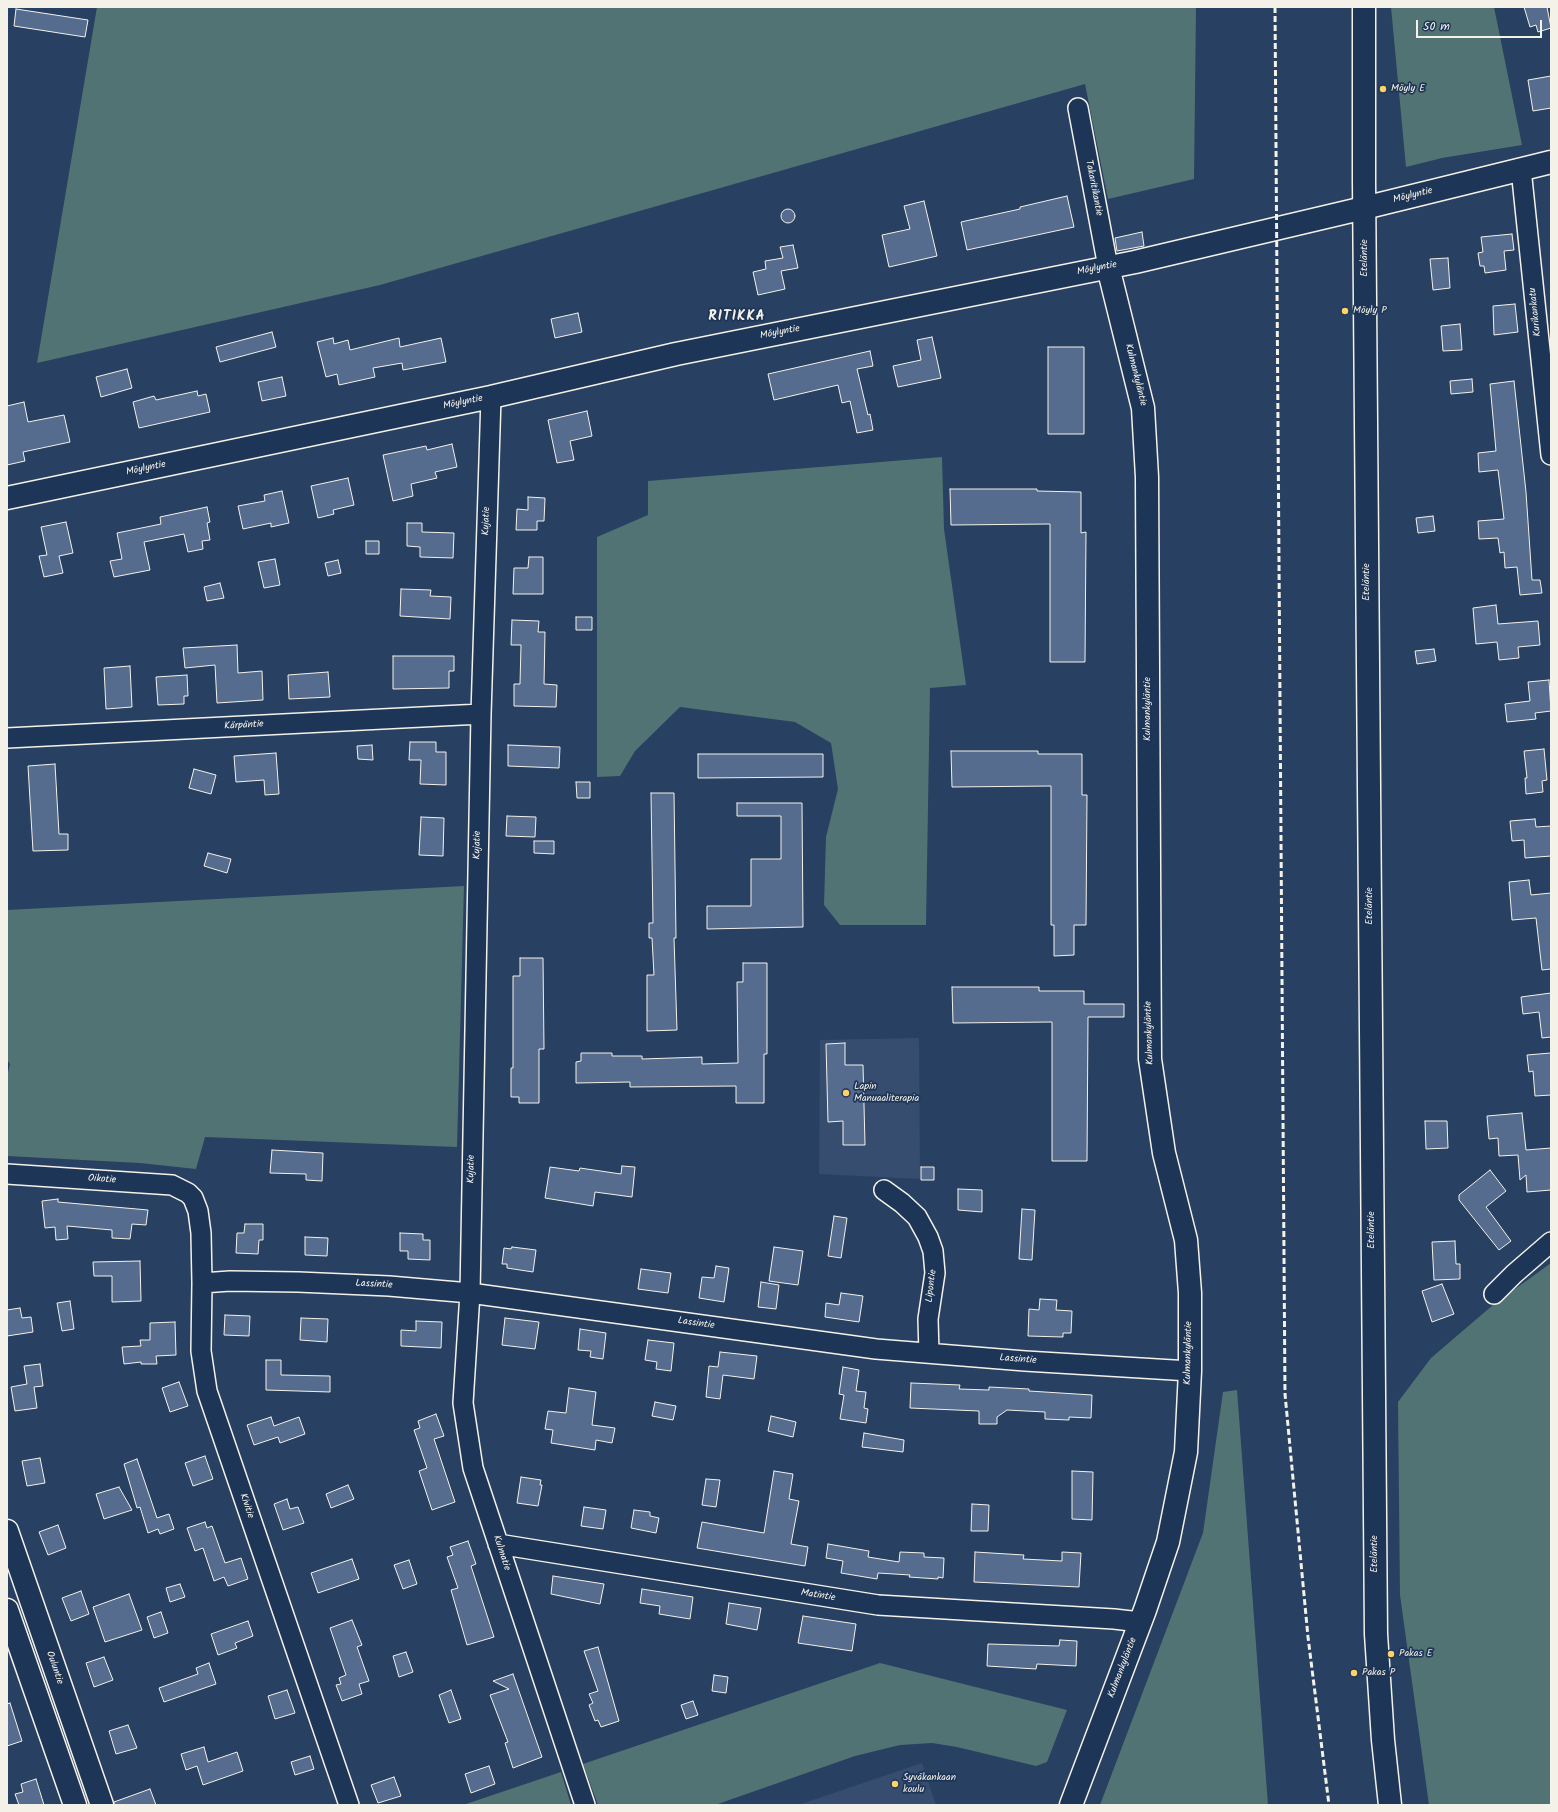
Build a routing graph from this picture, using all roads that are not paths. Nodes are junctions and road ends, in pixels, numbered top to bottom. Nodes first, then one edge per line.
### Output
1 (1364, 7) edge
2 (1078, 108) dead end
3 (1551, 162) edge
4 (1521, 168) junction
5 (1364, 208) junction
6 (1108, 267) junction
7 (491, 397) junction
8 (1551, 455) edge
9 (7, 498) edge
10 (481, 714) junction
11 (7, 738) edge
12 (7, 1174) edge
13 (884, 1190) dead end
14 (193, 1198) joint
15 (1551, 1242) edge
16 (202, 1284) junction
17 (470, 1293) junction
18 (1494, 1294) dead end
19 (929, 1353) junction
20 (1190, 1371) junction
21 (7, 1531) edge
22 (498, 1544) junction
23 (7, 1610) edge
24 (1140, 1622) junction
25 (75, 1805) edge
26 (102, 1805) edge
27 (349, 1805) edge
28 (586, 1805) edge
29 (1071, 1805) edge
30 (1390, 1805) edge

1 - 5 street, Eteläntie
2 - 6 street, Takaritikantie
3 - 4 street, Möylyntie
4 - 5 street, Möylyntie
4 - 8 street, Kurikankatu
5 - 6 street, Möylyntie
5 - 30 street, Eteläntie
6 - 7 street, Möylyntie
6 - 20 street, Kulmankyläntie
7 - 9 street, Möylyntie
7 - 10 street, Kujatie
10 - 11 street, Kärpäntie
10 - 17 street, Kujatie
12 - 14 street, Oikotie
13 - 19 street, Lipontie
14 - 16 street, Kivitie
15 - 18 street
16 - 17 street, Lassintie
16 - 27 street, Kivitie
17 - 19 street, Lassintie
17 - 22 street, Kulmatie
19 - 20 street, Lassintie
20 - 24 street, Kulmankyläntie
21 - 26 street, Ouluntie
22 - 24 street, Matintie
22 - 28 street, Kulmatie
23 - 25 street
24 - 29 street, Kulmankyläntie

